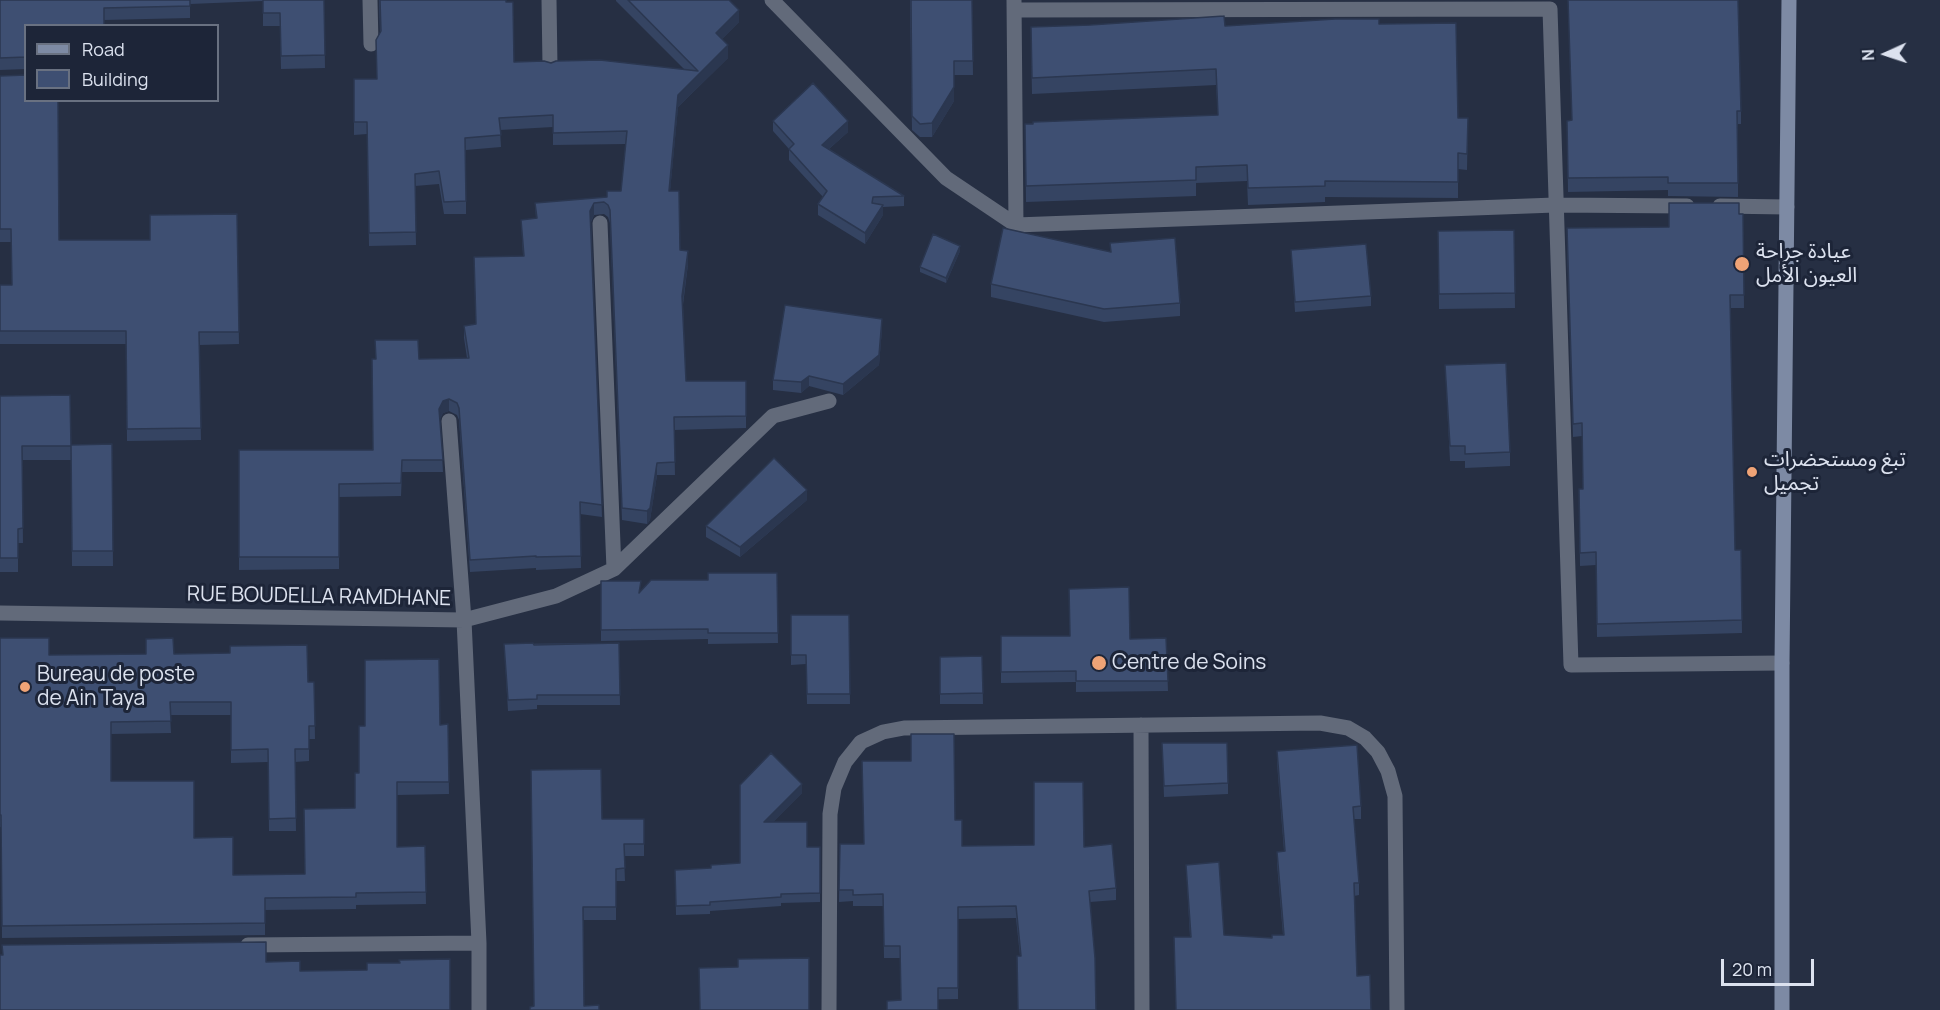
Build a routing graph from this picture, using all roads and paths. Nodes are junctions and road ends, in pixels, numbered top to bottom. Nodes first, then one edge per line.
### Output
1 (370, 0) edge
2 (549, 0) edge
3 (772, 0) edge
4 (1789, 0) edge
5 (1014, 5) edge
6 (371, 44) dead end
7 (550, 66) edge
8 (1555, 205) junction
9 (1787, 207) junction
10 (600, 223) dead end
11 (1016, 225) junction
12 (829, 401) dead end
13 (449, 421) dead end
14 (614, 569) junction
15 (0, 613) edge
16 (464, 620) junction
17 (1782, 663) junction
18 (1141, 725) junction
19 (479, 943) junction
20 (227, 945) edge
21 (478, 1010) edge
22 (829, 1010) edge
23 (1142, 1010) edge
24 (1397, 1010) edge
25 (1782, 1010) edge

1 - 6 street
2 - 7 street
3 - 11 street
4 - 9 main road
5 - 8 street
5 - 11 street
8 - 9 street
8 - 11 street
8 - 17 street
9 - 17 main road
10 - 14 street
12 - 14 street
13 - 16 street
14 - 16 street
15 - 16 street, RUE BOUDELLA RAMDHANE
16 - 19 street, RUE BOUDELLA RAMDHANE
17 - 25 main road
18 - 22 street
18 - 23 street
18 - 24 street
19 - 20 street
19 - 21 street, RUE BOUDELLA RAMDHANE

